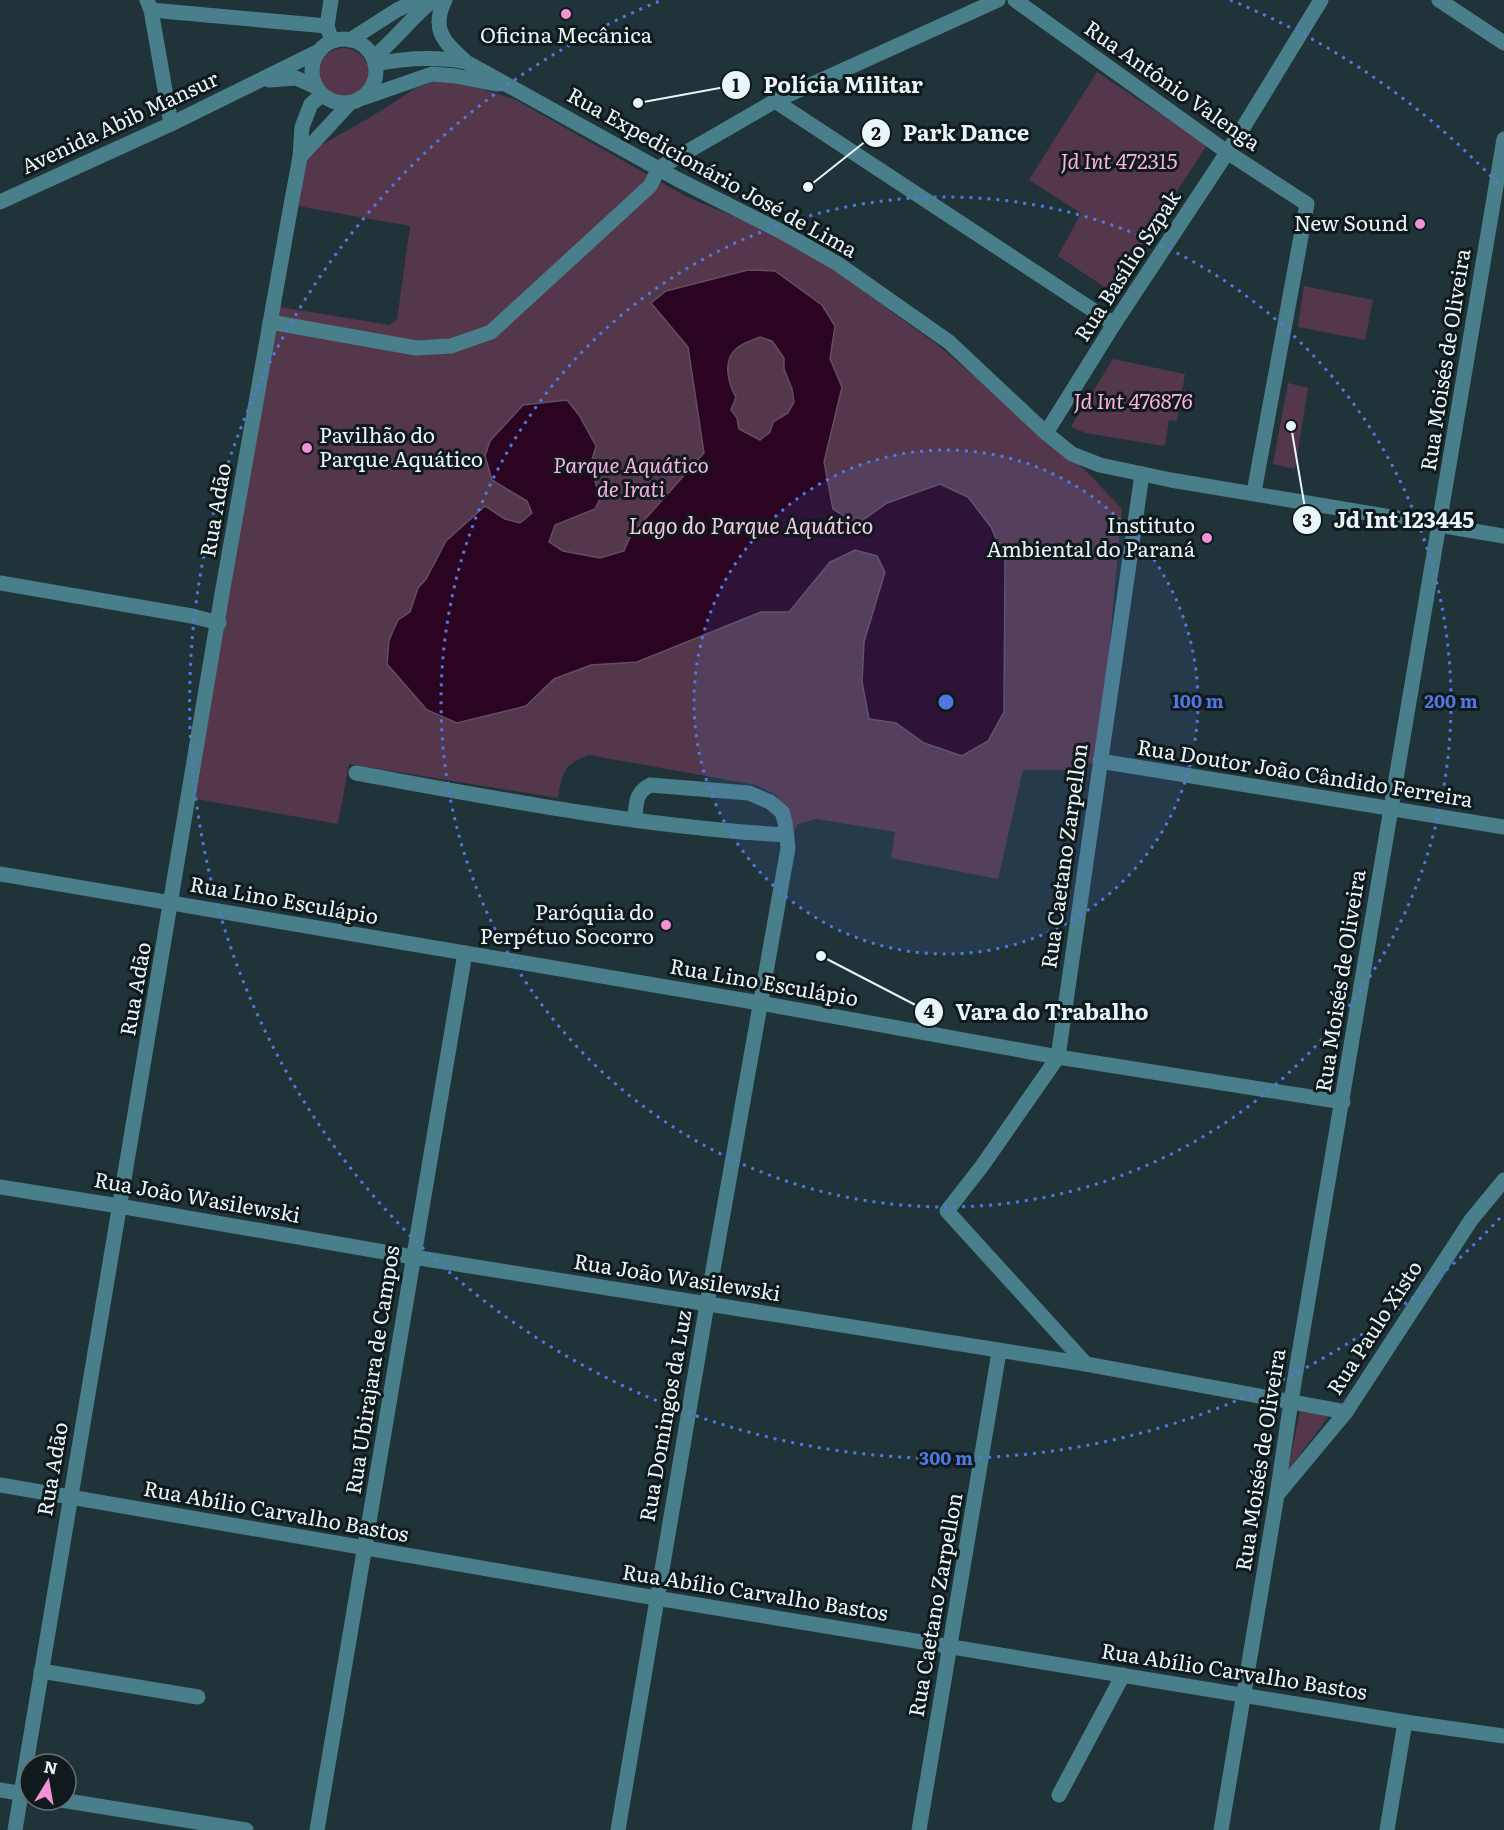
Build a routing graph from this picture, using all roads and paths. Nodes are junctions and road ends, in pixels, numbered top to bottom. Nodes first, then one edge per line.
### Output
1 (332, 0) edge
2 (419, 0) edge
3 (433, 0) edge
4 (445, 0) edge
5 (998, 0) edge
6 (1015, 0) edge
7 (1321, 0) edge
8 (1439, 0) edge
9 (149, 5) edge
10 (329, 34) junction
11 (350, 40) junction
12 (1504, 43) edge
13 (317, 52) junction
14 (374, 61) junction
15 (466, 62) junction
16 (257, 81) junction
17 (516, 90) junction
18 (319, 91) junction
19 (354, 101) junction
20 (775, 101) junction
21 (171, 124) junction
22 (1504, 139) edge
23 (1227, 152) junction
24 (300, 157) junction
25 (659, 168) junction
26 (0, 202) edge
27 (270, 322) junction
28 (1114, 324) junction
29 (1046, 433) junction
30 (1142, 474) junction
31 (1254, 492) junction
32 (1440, 525) junction
33 (1504, 536) edge
34 (0, 583) edge
35 (219, 623) junction
36 (1100, 761) junction
37 (356, 773) dead end
38 (1391, 810) junction
39 (635, 820) junction
40 (1504, 827) edge
41 (787, 835) junction
42 (0, 874) edge
43 (172, 903) junction
44 (465, 953) junction
45 (759, 1003) junction
46 (1058, 1057) junction
47 (1342, 1102) junction
48 (1504, 1180) edge
49 (0, 1187) edge
50 (119, 1206) junction
51 (413, 1257) junction
52 (707, 1304) junction
53 (999, 1352) junction
54 (1086, 1364) junction
55 (1291, 1401) junction
56 (1346, 1412) junction
57 (0, 1485) edge
58 (1277, 1495) junction
59 (70, 1497) junction
60 (364, 1549) junction
61 (656, 1598) junction
62 (950, 1647) junction
63 (41, 1671) junction
64 (1123, 1675) junction
65 (1243, 1695) junction
66 (198, 1697) dead end
67 (1405, 1722) junction
68 (1504, 1736) edge
69 (31, 1752) edge
70 (0, 1790) edge
71 (18, 1793) edge
72 (1059, 1795) dead end
73 (78, 1803) edge
74 (20, 1812) edge
75 (15, 1830) edge
76 (246, 1830) edge
77 (317, 1830) edge
78 (618, 1830) edge
79 (918, 1830) edge
80 (1221, 1830) edge
81 (1387, 1830) edge

1 - 10 street
2 - 11 street
3 - 14 street
4 - 15 street
5 - 20 street
6 - 23 street, Rua Antônio Valenga
7 - 23 street, Rua Basílio Szpak
8 - 12 street
9 - 10 street
9 - 21 street
10 - 11 street
10 - 13 street
11 - 14 street
13 - 16 street, Avenida Abib Mansur
13 - 18 street
14 - 15 street, Rua Expedicionário José de Lima
14 - 19 street
15 - 17 street, Rua Expedicionário José de Lima
16 - 18 street, Avenida Abib Mansur
16 - 21 street, Avenida Abib Mansur
17 - 19 street, Rua Expedicionário José de Lima
17 - 25 street, Rua Expedicionário José de Lima
18 - 19 street
18 - 24 street, Rua Adão
19 - 24 street
20 - 25 street
20 - 28 street
21 - 26 street, Avenida Abib Mansur
22 - 32 street, Rua Moisés de Oliveira
23 - 28 street, Rua Basílio Szpak
23 - 31 street, Rua Antônio Valenga
24 - 27 street, Rua Adão
25 - 27 street
25 - 29 street, Rua Expedicionário José de Lima
27 - 35 street, Rua Adão
28 - 29 street, Rua Basílio Szpak
29 - 30 street, Rua Expedicionário José de Lima
30 - 31 street, Rua Expedicionário José de Lima
30 - 36 street, Rua Caetano Zarpellon
31 - 32 street, Rua Expedicionário José de Lima
32 - 33 street, Rua Expedicionário José de Lima
32 - 38 street, Rua Moisés de Oliveira
34 - 35 street
35 - 43 street, Rua Adão
36 - 38 street, Rua Doutor João Cândido Ferreira
36 - 46 street, Rua Caetano Zarpellon
37 - 39 street
38 - 40 street, Rua Doutor João Cândido Ferreira
38 - 47 street, Rua Moisés de Oliveira
39 - 41 street
39 - 41 street, Rua Domingos da Luz
41 - 45 street, Rua Domingos da Luz
42 - 43 street, Rua Lino Esculápio
43 - 44 street, Rua Lino Esculápio
43 - 50 street, Rua Adão
44 - 45 street, Rua Lino Esculápio
44 - 51 street, Rua Ubirajara de Campos
45 - 46 street, Rua Lino Esculápio
45 - 52 street, Rua Domingos da Luz
46 - 47 street, Rua Lino Esculápio
46 - 54 street, Rua Caetano Zarpellon
47 - 55 street, Rua Moisés de Oliveira
48 - 56 street, Rua Paulo Xisto
49 - 50 street, Rua João Wasilewski
50 - 51 street, Rua João Wasilewski
50 - 59 street, Rua Adão
51 - 52 street, Rua João Wasilewski
51 - 60 street, Rua Ubirajara de Campos
52 - 53 street, Rua João Wasilewski
52 - 61 street, Rua Domingos da Luz
53 - 54 street, Rua João Wasilewski
53 - 62 street, Rua Caetano Zarpellon
54 - 55 street, Rua João Wasilewski
55 - 56 street, Rua João Wasilewski
55 - 58 street, Rua Moisés de Oliveira
56 - 58 street, Rua Paulo Xisto
57 - 59 street, Rua Abílio Carvalho Bastos
58 - 65 street, Rua Moisés de Oliveira
59 - 60 street, Rua Abílio Carvalho Bastos
59 - 63 street, Rua Adão
60 - 61 street, Rua Abílio Carvalho Bastos
60 - 77 street, Rua Ubirajara de Campos
61 - 62 street, Rua Abílio Carvalho Bastos
61 - 78 street, Rua Domingos da Luz
62 - 64 street, Rua Abílio Carvalho Bastos
62 - 79 street, Rua Caetano Zarpellon
63 - 66 street
63 - 69 street, Rua Adão
64 - 65 street, Rua Abílio Carvalho Bastos
64 - 72 street
65 - 67 street, Rua Abílio Carvalho Bastos
65 - 80 street, Rua Moisés de Oliveira
67 - 68 street, Rua Abílio Carvalho Bastos
67 - 81 street
70 - 71 street
73 - 76 street
74 - 75 street, Rua Adão

